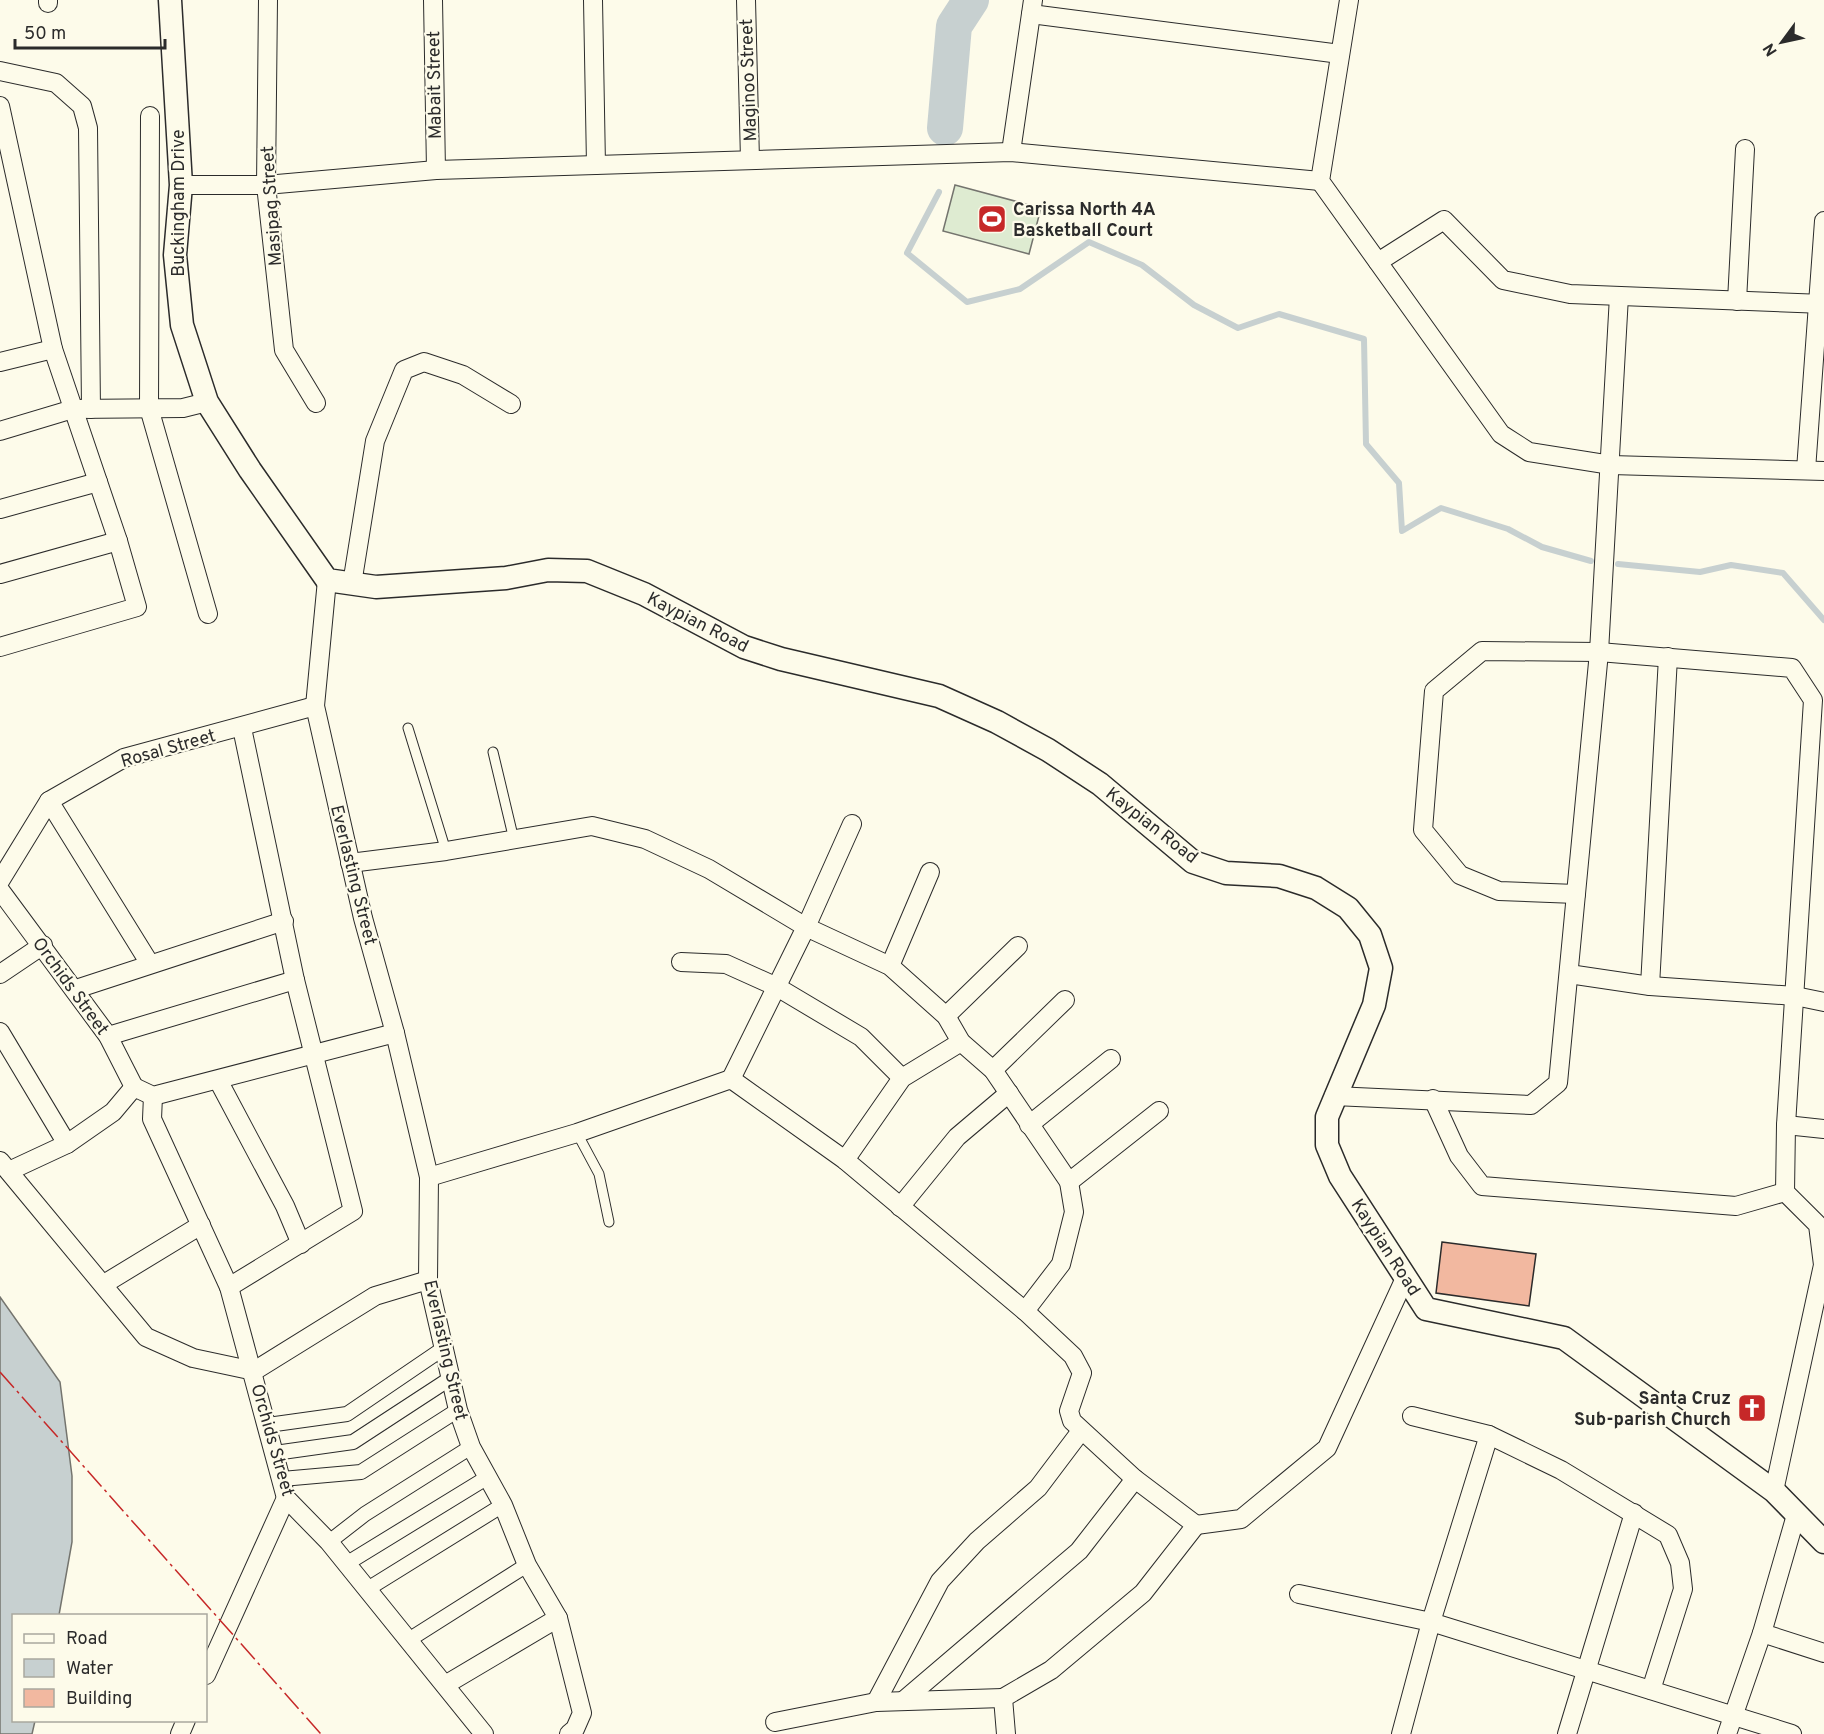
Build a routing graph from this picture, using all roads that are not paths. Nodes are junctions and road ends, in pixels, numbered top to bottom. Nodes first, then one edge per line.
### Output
1 (170, 0) edge
2 (268, 0) edge
3 (433, 0) edge
4 (593, 0) edge
5 (746, 0) edge
6 (1349, 0) edge
7 (1032, 7) edge
8 (1340, 54) junction
9 (0, 71) edge
10 (0, 106) edge
11 (150, 116) dead end
12 (1745, 149) dead end
13 (1011, 152) junction
14 (750, 160) junction
15 (596, 165) junction
16 (436, 170) junction
17 (1320, 181) junction
18 (181, 185) junction
19 (266, 185) junction
20 (1824, 221) edge
21 (1378, 262) junction
22 (1619, 296) junction
23 (1737, 301) junction
24 (1820, 304) edge
25 (53, 349) junction
26 (0, 362) edge
27 (207, 402) junction
28 (316, 403) dead end
29 (511, 404) dead end
30 (149, 408) junction
31 (82, 409) junction
32 (0, 431) edge
33 (1611, 465) junction
34 (1815, 470) edge
35 (99, 482) junction
36 (0, 508) edge
37 (118, 541) junction
38 (0, 574) edge
39 (327, 580) junction
40 (352, 584) junction
41 (208, 615) dead end
42 (0, 647) edge
43 (1599, 652) junction
44 (1668, 657) junction
45 (315, 706) junction
46 (242, 728) junction
47 (408, 728) dead end
48 (493, 752) dead end
49 (49, 801) junction
50 (852, 824) dead end
51 (514, 840) junction
52 (446, 851) junction
53 (350, 862) junction
54 (930, 872) dead end
55 (0, 880) edge
56 (0, 890) edge
57 (1576, 894) junction
58 (284, 921) junction
59 (806, 927) junction
60 (43, 945) junction
61 (1018, 946) dead end
62 (681, 963) dead end
63 (150, 964) junction
64 (890, 966) junction
65 (0, 974) edge
66 (1569, 974) junction
67 (295, 980) junction
68 (1650, 986) junction
69 (777, 987) junction
70 (75, 989) junction
71 (1795, 996) junction
72 (1065, 1000) dead end
73 (1824, 1002) edge
74 (946, 1016) junction
75 (0, 1032) edge
76 (395, 1033) junction
77 (108, 1036) junction
78 (961, 1042) junction
79 (314, 1053) junction
80 (1111, 1059) dead end
81 (993, 1070) junction
82 (902, 1078) junction
83 (730, 1079) junction
84 (219, 1080) junction
85 (134, 1087) junction
86 (1009, 1094) junction
87 (153, 1096) junction
88 (1334, 1096) junction
89 (1433, 1099) junction
90 (1159, 1111) dead end
91 (1029, 1125) junction
92 (1786, 1125) junction
93 (1824, 1129) edge
94 (577, 1133) junction
95 (67, 1144) junction
96 (845, 1160) junction
97 (5, 1166) edge
98 (429, 1177) junction
99 (1070, 1182) junction
100 (1785, 1192) junction
101 (900, 1207) junction
102 (609, 1222) dead end
103 (201, 1225) junction
104 (301, 1244) junction
105 (1406, 1276) junction
106 (428, 1280) junction
107 (104, 1284) junction
108 (229, 1287) junction
109 (1025, 1311) junction
110 (444, 1348) junction
111 (254, 1371) junction
112 (451, 1378) junction
113 (458, 1410) junction
114 (1412, 1416) dead end
115 (268, 1425) junction
116 (1081, 1431) junction
117 (1489, 1435) junction
118 (471, 1447) junction
119 (275, 1453) junction
120 (488, 1477) junction
121 (282, 1479) junction
122 (1135, 1479) junction
123 (1774, 1491) junction
124 (286, 1498) junction
125 (503, 1505) junction
126 (1635, 1513) junction
127 (1796, 1515) junction
128 (1196, 1525) junction
129 (328, 1542) junction
130 (1824, 1542) edge
131 (346, 1564) junction
132 (527, 1566) junction
133 (366, 1590) junction
134 (1299, 1593) dead end
135 (558, 1618) junction
136 (1431, 1622) junction
137 (1762, 1633) junction
138 (407, 1641) junction
139 (1824, 1653) edge
140 (1587, 1672) junction
141 (207, 1673) edge
142 (445, 1685) junction
143 (1652, 1690) junction
144 (1003, 1698) junction
145 (903, 1701) junction
146 (876, 1702) junction
147 (1733, 1714) junction
148 (775, 1722) dead end
149 (572, 1731) edge
150 (484, 1734) edge
151 (1006, 1734) edge
152 (1401, 1734) edge
153 (1567, 1734) edge
154 (1727, 1734) edge
155 (1792, 1734) edge

1 - 18 street, Buckingham Drive
2 - 19 street, Masipag Street
3 - 16 street, Mabait Street
4 - 15 street
5 - 14 street, Maginoo Street
6 - 8 street
7 - 8 street
7 - 13 street
8 - 17 street
9 - 31 street
10 - 25 street
11 - 30 street
12 - 23 street
13 - 14 street
13 - 17 street
14 - 15 street
15 - 16 street
16 - 19 street
17 - 21 street
18 - 19 street
18 - 27 street, Buckingham Drive
19 - 28 street, Masipag Street
20 - 24 street
21 - 22 street
21 - 33 street
22 - 23 street
22 - 33 street
23 - 24 street
24 - 34 street
25 - 26 street
25 - 31 street
27 - 30 street
27 - 39 street, Buckingham Drive
29 - 40 street
30 - 31 street
30 - 41 street
31 - 32 street
31 - 35 street
33 - 34 street
33 - 43 street
35 - 36 street
35 - 37 street
37 - 38 street
37 - 42 street
39 - 40 street, Kaypian Road
39 - 45 street, Everlasting Street
40 - 88 street, Kaypian Road
43 - 44 street
43 - 57 street
43 - 57 street
44 - 68 street
44 - 71 street
45 - 46 street, Rosal Street
45 - 53 street, Everlasting Street
46 - 49 street, Rosal Street
46 - 58 street
47 - 52 lane
48 - 51 lane
49 - 55 street, Rosal Street
49 - 63 street
50 - 59 street
51 - 52 street
51 - 59 street
52 - 53 street
53 - 76 street, Everlasting Street
54 - 64 street
56 - 60 street, Orchids Street
57 - 66 street
58 - 63 street
58 - 67 street
59 - 64 street
59 - 69 street
60 - 65 street
60 - 70 street, Orchids Street
61 - 74 street
62 - 69 street
63 - 70 street
64 - 74 street
66 - 68 street
66 - 89 street
67 - 77 street
67 - 79 street
68 - 71 street
69 - 82 street
69 - 83 street
70 - 77 street, Orchids Street
71 - 73 street
71 - 92 street
72 - 81 street
74 - 78 street
75 - 95 street
76 - 79 street
76 - 98 street, Everlasting Street
77 - 85 street, Orchids Street
78 - 81 street
78 - 82 street
79 - 84 street
79 - 104 street
80 - 91 street
81 - 86 street
82 - 96 street
83 - 94 street
83 - 96 street
84 - 87 street
84 - 104 street
85 - 87 street
85 - 95 street
86 - 91 street
86 - 101 street
87 - 103 street, Orchids Street
88 - 89 street
88 - 105 street, Kaypian Road
89 - 100 street
90 - 99 street
91 - 99 street
92 - 93 street
92 - 100 street
94 - 98 street
94 - 102 lane
95 - 97 street
96 - 101 street
97 - 107 street
98 - 106 street, Everlasting Street
99 - 109 street
100 - 123 street
101 - 109 street
103 - 107 street
103 - 108 street, Orchids Street
104 - 108 street
105 - 123 street, Kaypian Road
105 - 128 street
106 - 110 street, Everlasting Street
106 - 111 street
107 - 111 street
108 - 111 street, Orchids Street
109 - 116 street
110 - 112 street, Everlasting Street
110 - 115 street
111 - 115 street, Orchids Street
112 - 113 street, Everlasting Street
112 - 119 street
113 - 118 street, Everlasting Street
113 - 121 street
114 - 117 street
115 - 119 street, Orchids Street
116 - 122 street
116 - 146 street
117 - 126 street
117 - 136 street
118 - 120 street, Everlasting Street
118 - 129 street
119 - 121 street, Orchids Street
120 - 125 street, Everlasting Street
120 - 131 street
121 - 124 street, Orchids Street
122 - 128 street
122 - 145 street
123 - 127 street, Kaypian Road
124 - 129 street, Orchids Street
124 - 141 street
125 - 132 street, Everlasting Street
125 - 133 street
126 - 140 street
126 - 143 street
127 - 130 street, Kaypian Road
127 - 137 street
128 - 144 street
129 - 131 street, Orchids Street
131 - 133 street, Orchids Street
132 - 135 street, Everlasting Street
132 - 138 street
133 - 138 street, Orchids Street
134 - 136 street
135 - 142 street
135 - 149 street, Everlasting Street
136 - 140 street
136 - 152 street
137 - 139 street
137 - 147 street
138 - 142 street, Orchids Street
140 - 143 street
140 - 153 street
142 - 150 street, Orchids Street
143 - 147 street
144 - 145 street
144 - 151 street
145 - 146 street
146 - 148 street
147 - 154 street
147 - 155 street

